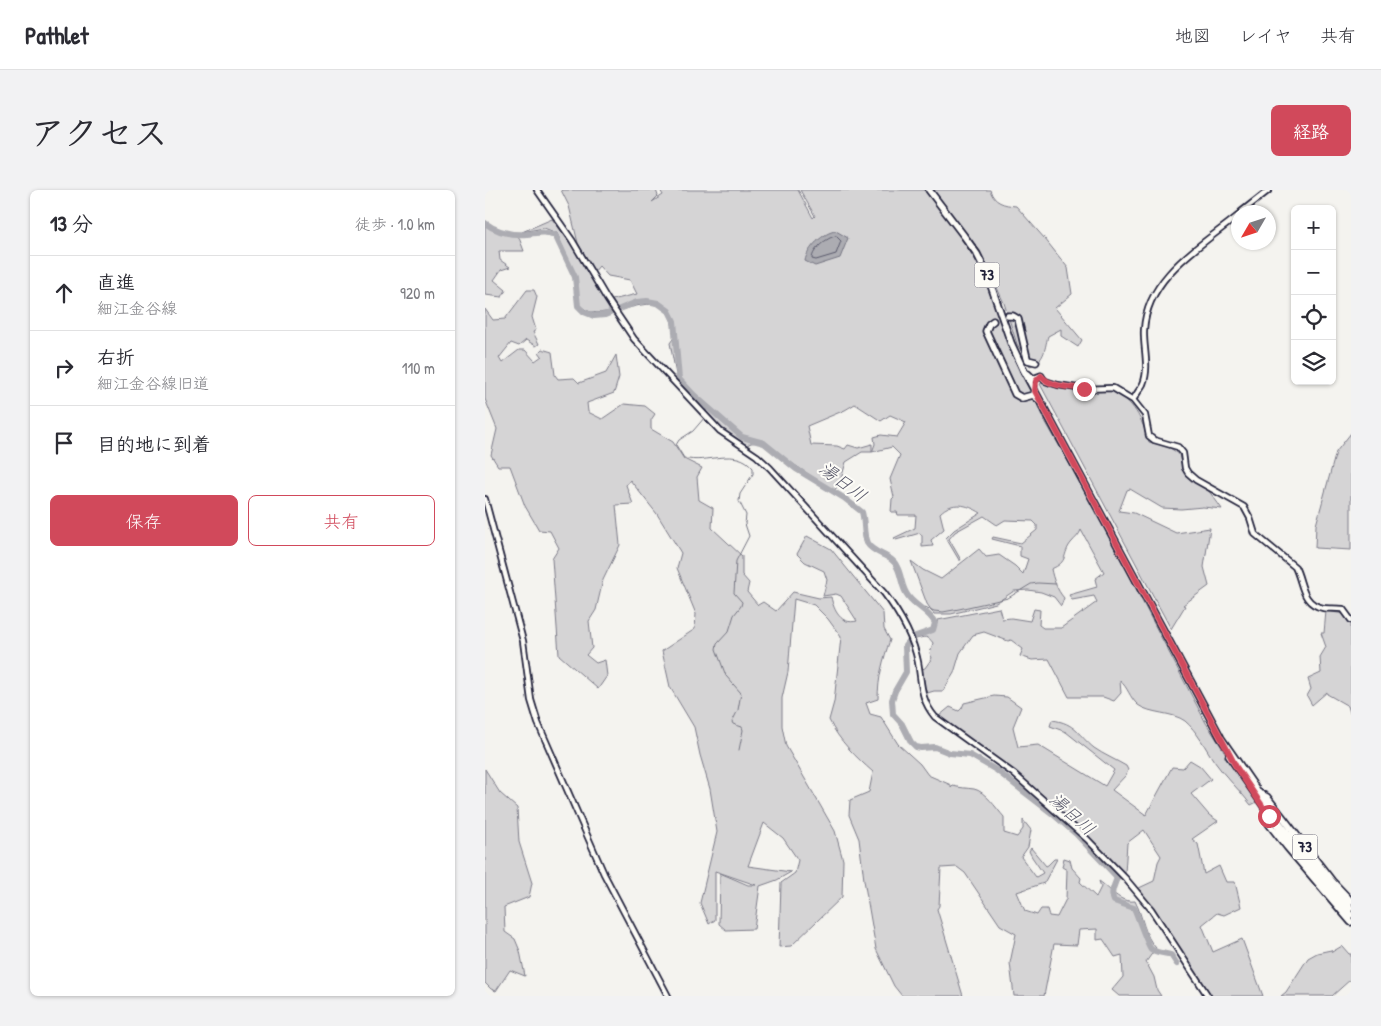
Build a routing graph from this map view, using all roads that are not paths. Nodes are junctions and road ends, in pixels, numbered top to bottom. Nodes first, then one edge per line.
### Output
1 (537, 190) edge
2 (929, 190) edge
3 (1269, 190) edge
4 (1251, 205) edge
5 (1231, 221) edge
6 (1008, 316) dead end
7 (993, 321) dead end
8 (1036, 362) dead end
9 (1024, 371) junction
10 (1041, 376) junction
11 (1030, 382) junction
12 (1035, 391) junction
13 (1029, 395) junction
14 (1040, 400) junction
15 (1133, 400) junction
16 (485, 499) edge
17 (1351, 620) edge
18 (1221, 738) junction
19 (1259, 793) junction
20 (1269, 816) junction
21 (1351, 901) edge
22 (1351, 908) edge
23 (1351, 915) edge
24 (1351, 922) edge
25 (668, 996) edge
26 (1208, 996) edge

1 - 26 street
2 - 9 main road, 73
3 - 4 street
5 - 15 street
6 - 8 main road
7 - 13 main road
9 - 10 main road
9 - 11 main road, 73
10 - 12 main road
10 - 15 street
11 - 12 main road, 73
11 - 13 main road
12 - 14 main road, 73
13 - 14 main road
14 - 18 main road, 73
15 - 17 street
16 - 25 street
18 - 19 main road, 73
18 - 20 main road, 73
19 - 21 main road, 73
19 - 22 main road, 73
20 - 23 main road, 73
20 - 24 main road

